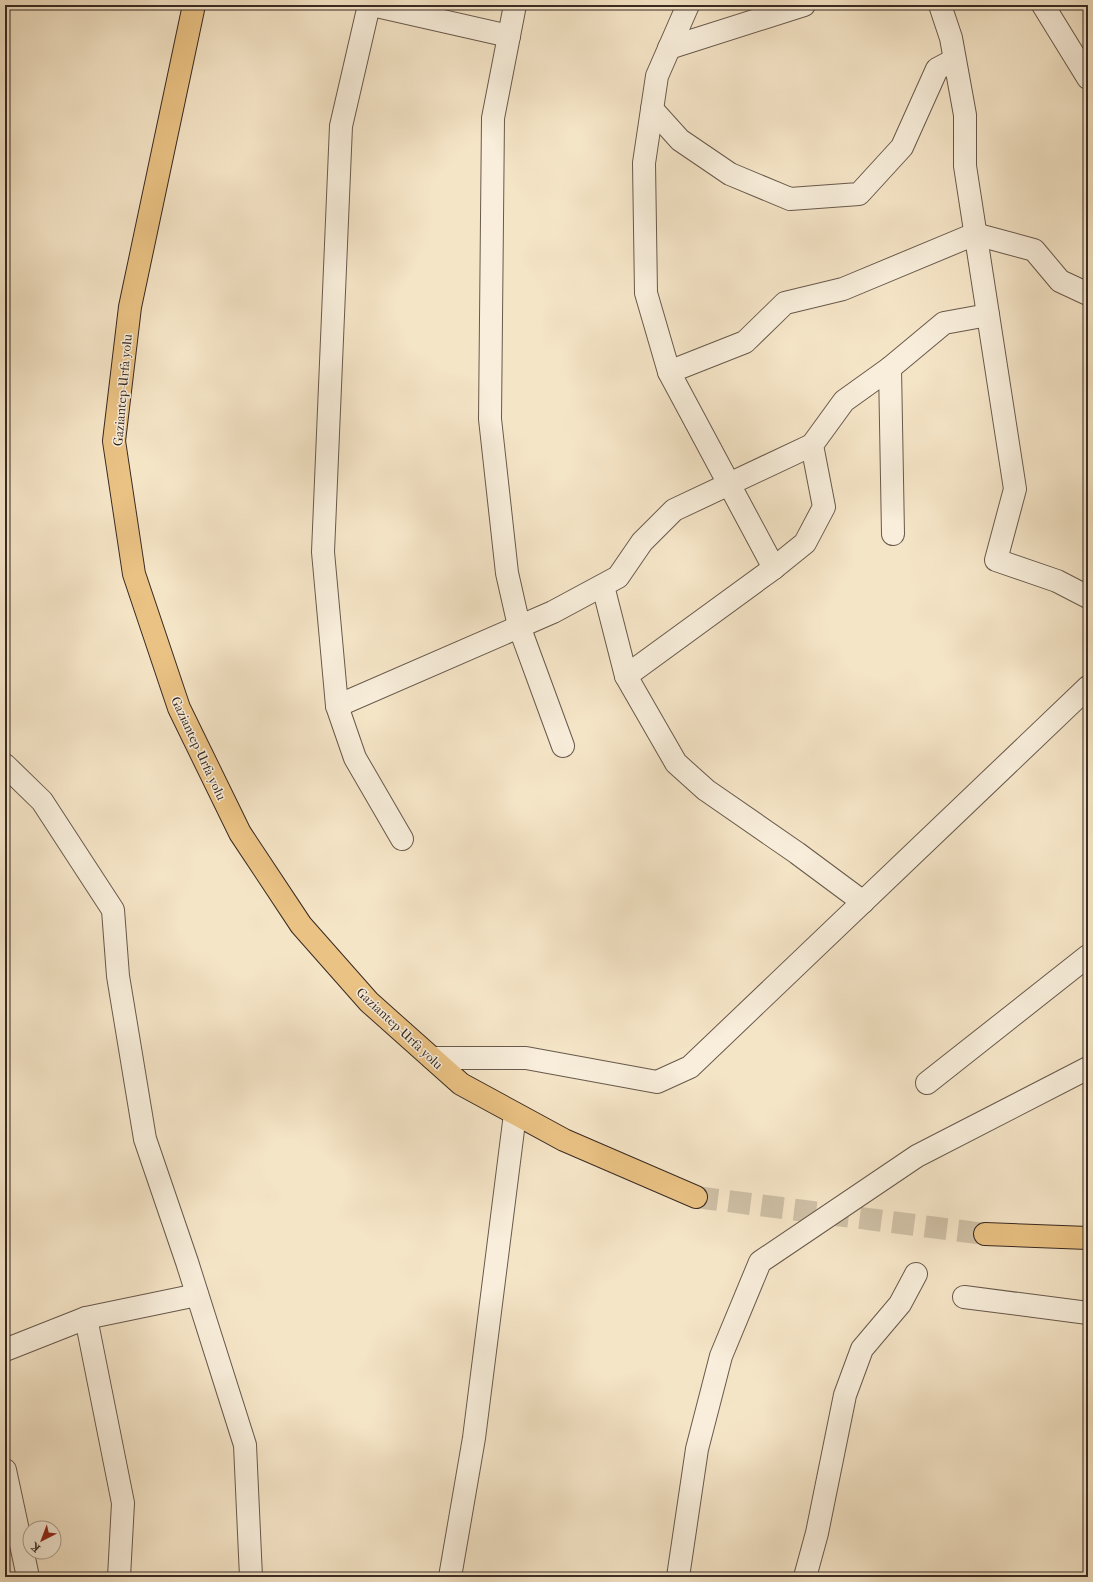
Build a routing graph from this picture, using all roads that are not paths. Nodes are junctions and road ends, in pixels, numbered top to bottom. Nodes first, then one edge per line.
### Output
1 (194, 5) edge
2 (371, 5) edge
3 (515, 5) edge
4 (688, 5) edge
5 (804, 5) edge
6 (940, 5) edge
7 (1044, 5) edge
8 (509, 36) junction
9 (669, 48) junction
10 (954, 60) junction
11 (1088, 78) edge
12 (652, 109) junction
13 (975, 234) junction
14 (1088, 294) edge
15 (988, 315) junction
16 (890, 368) junction
17 (669, 372) junction
18 (812, 445) junction
19 (728, 483) junction
20 (893, 534) dead end
21 (774, 568) junction
22 (603, 586) junction
23 (1088, 597) edge
24 (519, 626) junction
25 (626, 676) junction
26 (1088, 687) edge
27 (337, 706) junction
28 (563, 746) dead end
29 (5, 765) edge
30 (402, 839) dead end
31 (863, 902) junction
32 (1088, 956) edge
33 (432, 1058) junction
34 (1088, 1068) edge
35 (928, 1083) dead end
36 (515, 1114) junction
37 (696, 1196) tunnel mouth
38 (985, 1234) tunnel mouth
39 (1088, 1238) edge
40 (916, 1274) dead end
41 (197, 1295) junction
42 (964, 1297) dead end
43 (1088, 1313) edge
44 (86, 1318) junction
45 (5, 1350) edge
46 (5, 1470) edge
47 (28, 1577) edge
48 (119, 1577) edge
49 (251, 1577) edge
50 (450, 1577) edge
51 (678, 1577) edge
52 (805, 1577) edge

1 - 33 main road, Gaziantep-Urfa yolu
2 - 8 street
2 - 27 street
3 - 8 street
4 - 9 street
5 - 9 street
6 - 10 street
7 - 11 street
8 - 24 street
9 - 12 street
10 - 12 street
10 - 13 street
12 - 17 street
13 - 14 street
13 - 15 street
13 - 17 street
15 - 16 street
15 - 23 street
16 - 18 street
16 - 20 street
17 - 19 street
18 - 19 street
18 - 21 street
19 - 21 street
19 - 22 street
21 - 25 street
22 - 24 street
22 - 25 street
24 - 27 street
24 - 28 street
25 - 31 street
26 - 31 street
27 - 30 street
29 - 41 street
31 - 33 street
32 - 35 street
33 - 36 main road, Gaziantep-Urfa yolu
34 - 51 street
36 - 37 main road, Gaziantep-Urfa yolu
36 - 50 street
38 - 39 main road
40 - 52 street
41 - 44 street
41 - 49 street
42 - 43 street
44 - 45 street
44 - 48 street
46 - 47 street

